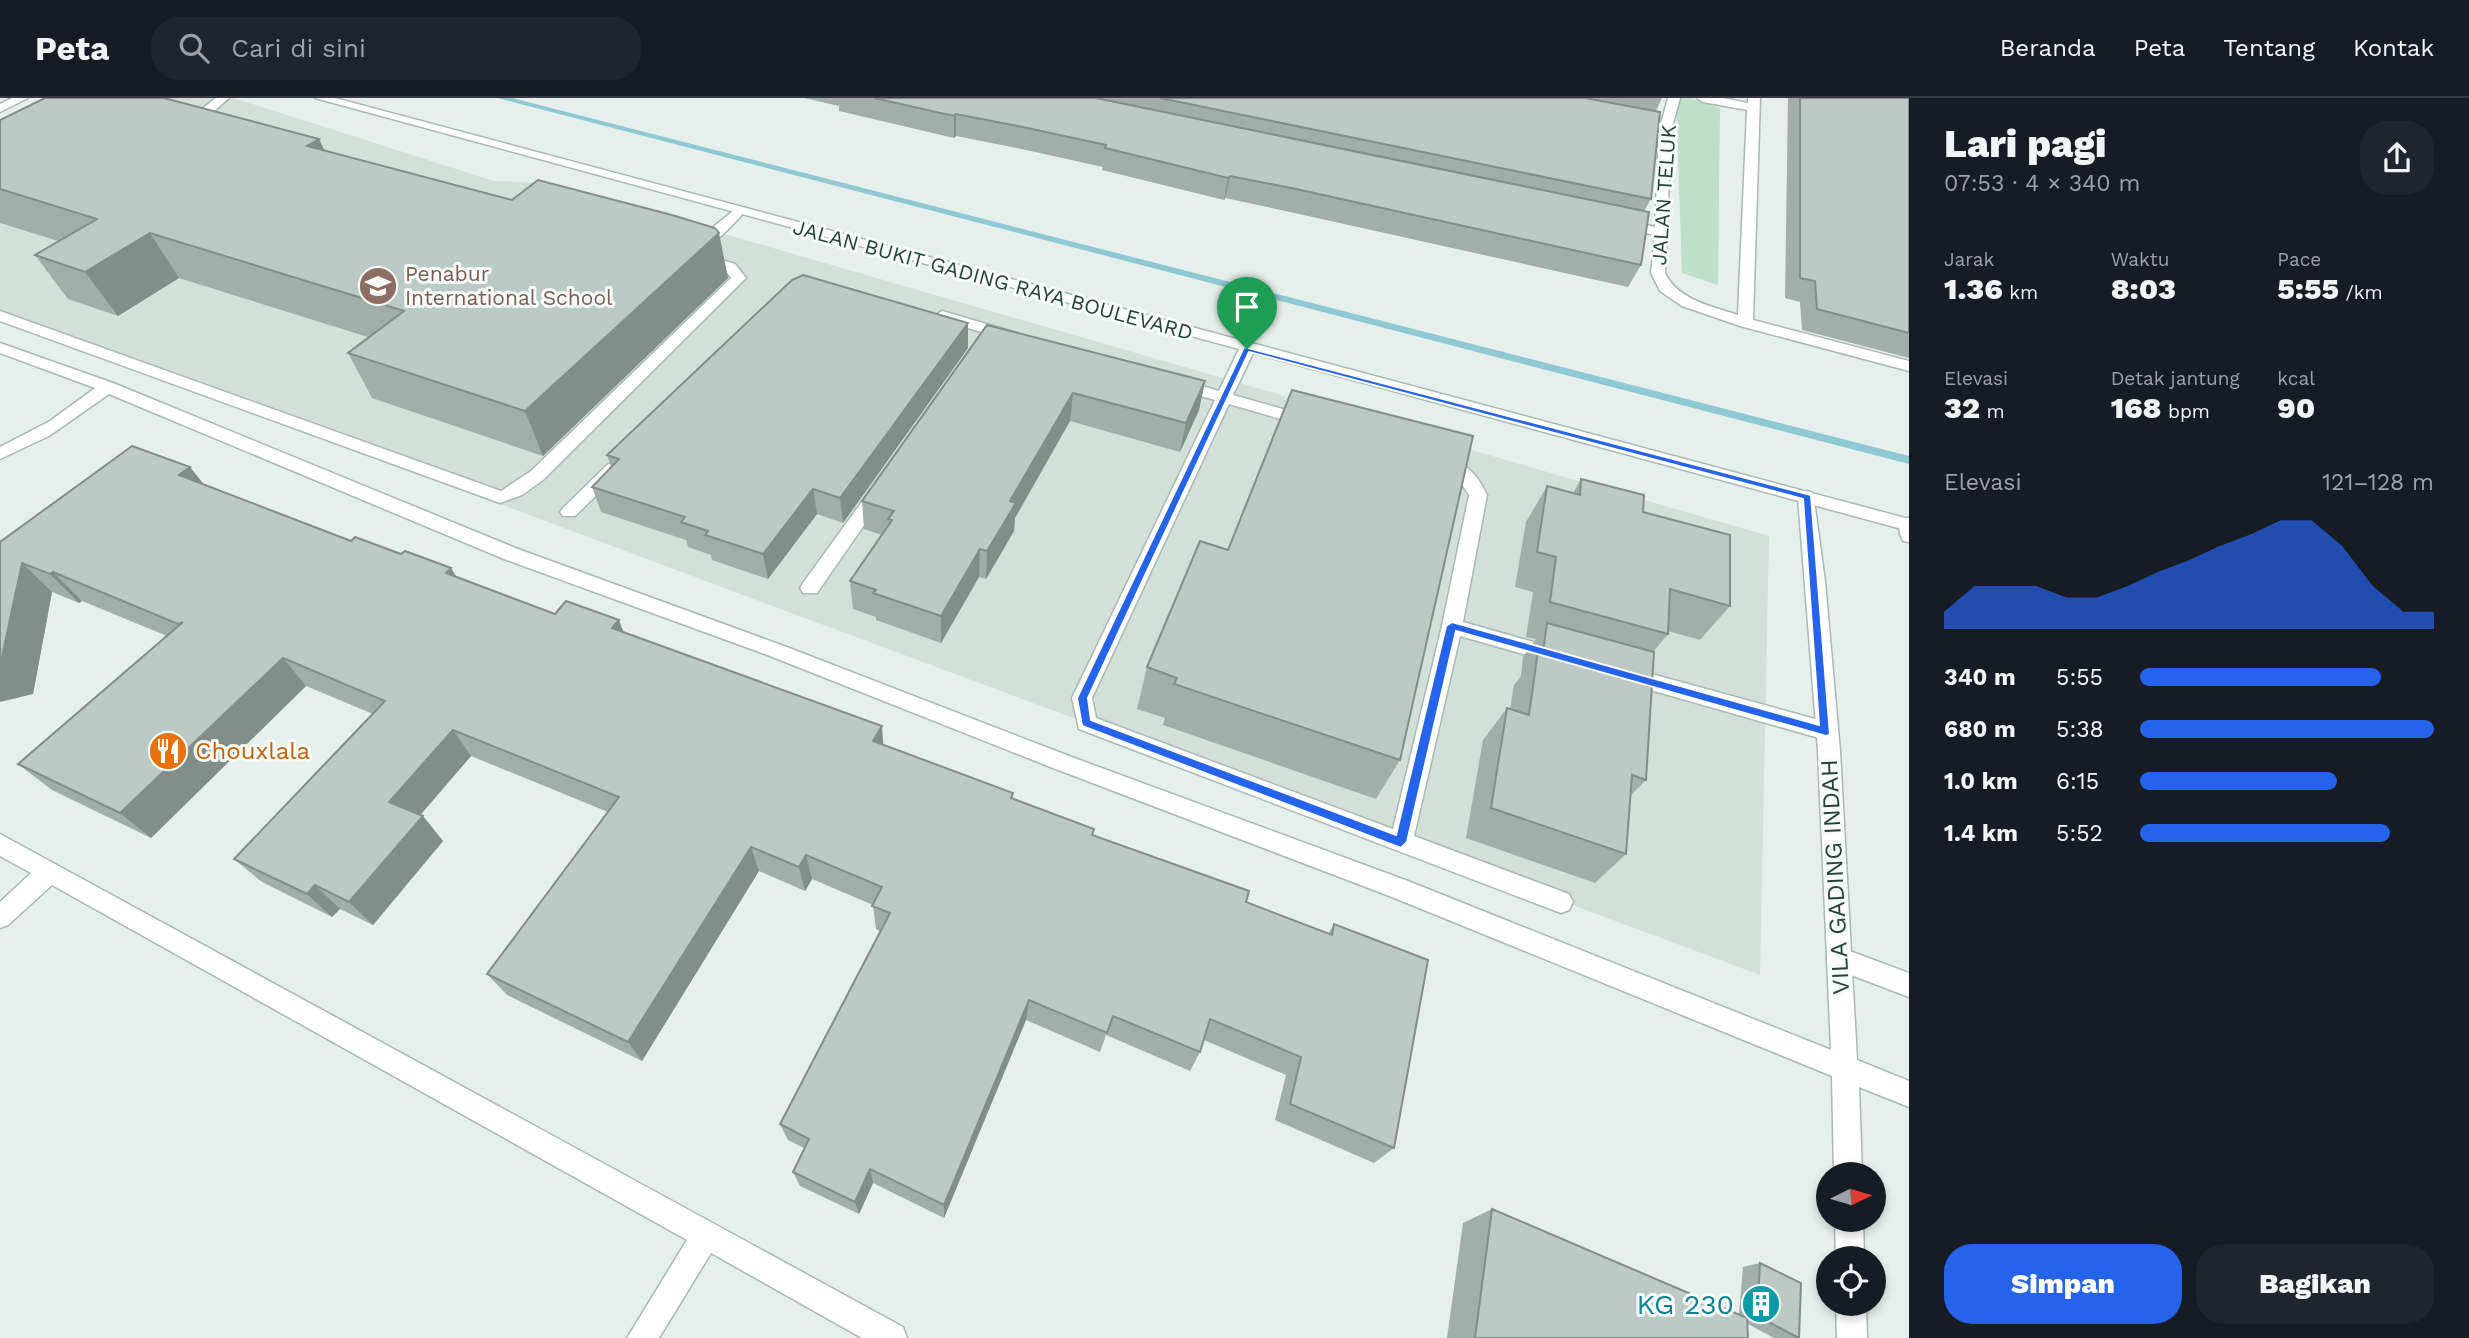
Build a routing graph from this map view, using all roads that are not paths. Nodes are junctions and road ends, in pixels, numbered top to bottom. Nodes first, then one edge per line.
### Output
1 (22, 98) edge
2 (223, 98) edge
3 (321, 98) edge
4 (1674, 98) edge
5 (1703, 98) edge
6 (1753, 103) edge
7 (0, 108) edge
8 (224, 125) edge
9 (737, 211) junction
10 (1611, 222) edge
11 (1662, 233) junction
12 (927, 312) edge
13 (0, 316) edge
14 (1745, 323) junction
15 (1030, 341) edge
16 (0, 348) edge
17 (1247, 349) junction
18 (1909, 366) edge
19 (1160, 379) edge
20 (107, 387) junction
21 (1224, 397) junction
22 (1326, 427) edge
23 (0, 453) edge
24 (629, 454) edge
25 (1427, 456) edge
26 (889, 476) edge
27 (1807, 497) junction
28 (569, 512) dead end
29 (1909, 528) edge
30 (810, 588) dead end
31 (1452, 626) junction
32 (1583, 663) edge
33 (1609, 670) edge
34 (1826, 732) junction
35 (1401, 842) junction
36 (0, 844) edge
37 (49, 872) junction
38 (1561, 902) dead end
39 (0, 917) edge
40 (1839, 960) junction
41 (1909, 985) edge
42 (1845, 1068) junction
43 (1909, 1094) edge
44 (1848, 1162) edge
45 (706, 1236) junction
46 (1851, 1316) edge
47 (642, 1338) edge
48 (892, 1338) edge
49 (1852, 1338) edge

1 - 7 street
2 - 8 street
3 - 9 street, JALAN BUKIT GADING RAYA BOULEVARD
4 - 11 street, JALAN TELUK
5 - 6 street
6 - 14 street
9 - 13 street
9 - 17 street, JALAN BUKIT GADING RAYA BOULEVARD
10 - 11 street
11 - 14 street, JALAN TELUK
12 - 15 street
14 - 18 street, JALAN TELUK
16 - 20 street
17 - 21 street
17 - 27 street, JALAN BUKIT GADING RAYA BOULEVARD
19 - 21 street
20 - 23 street
20 - 42 street
21 - 22 street
21 - 35 street
24 - 28 street
25 - 31 street
26 - 30 street
27 - 29 street, JALAN BUKIT GADING RAYA BOULEVARD
27 - 34 street, VILA GADING INDAH
31 - 32 street
31 - 35 street
33 - 34 street
34 - 40 street, VILA GADING INDAH
35 - 38 street
36 - 37 street
37 - 39 street
37 - 45 street
40 - 41 street
40 - 42 street, VILA GADING INDAH
42 - 43 street
42 - 44 street, VILA GADING INDAH
45 - 47 street
45 - 48 street
46 - 49 street

